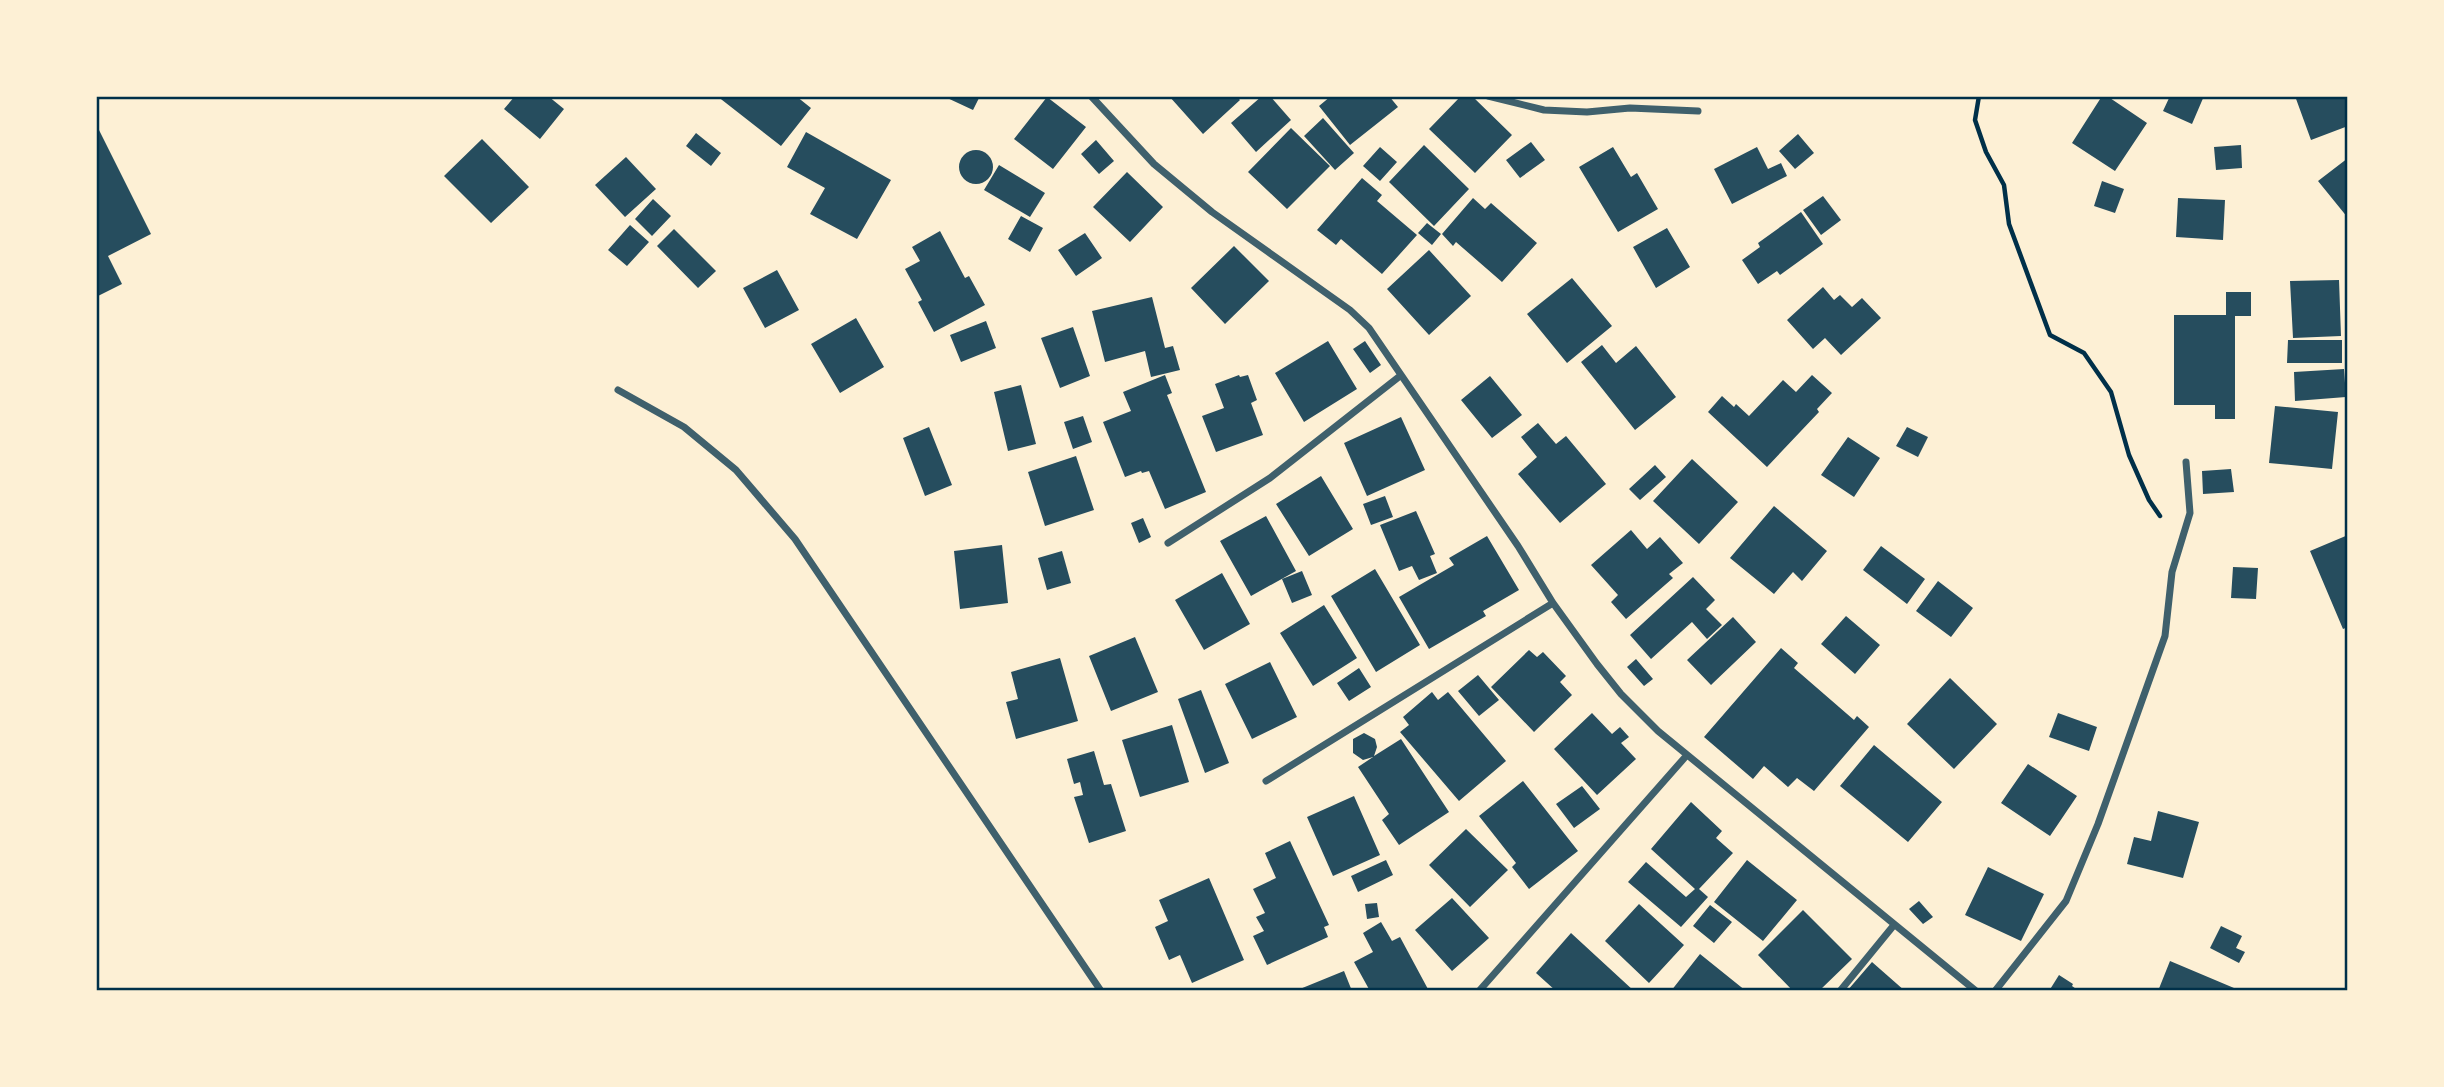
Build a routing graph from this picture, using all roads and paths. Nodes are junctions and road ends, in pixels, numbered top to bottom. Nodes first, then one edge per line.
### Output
1 (1091, 96) edge
2 (1488, 96) edge
3 (1979, 96) edge
4 (1698, 111) dead end
5 (1400, 376) junction
6 (618, 390) dead end
7 (2186, 461) dead end
8 (1168, 543) dead end
9 (2180, 546) junction
10 (1553, 603) junction
11 (1687, 754) junction
12 (1266, 781) dead end
13 (1894, 925) junction
14 (1101, 991) edge
15 (1479, 991) edge
16 (1840, 991) edge
17 (1976, 991) edge
18 (1994, 991) edge

1 - 5 street
2 - 4 street
3 - 9 path
5 - 8 street
5 - 10 street
6 - 14 street
7 - 9 street
9 - 18 street
10 - 11 street
10 - 12 street
11 - 13 street
11 - 15 street
13 - 16 street
13 - 17 street

